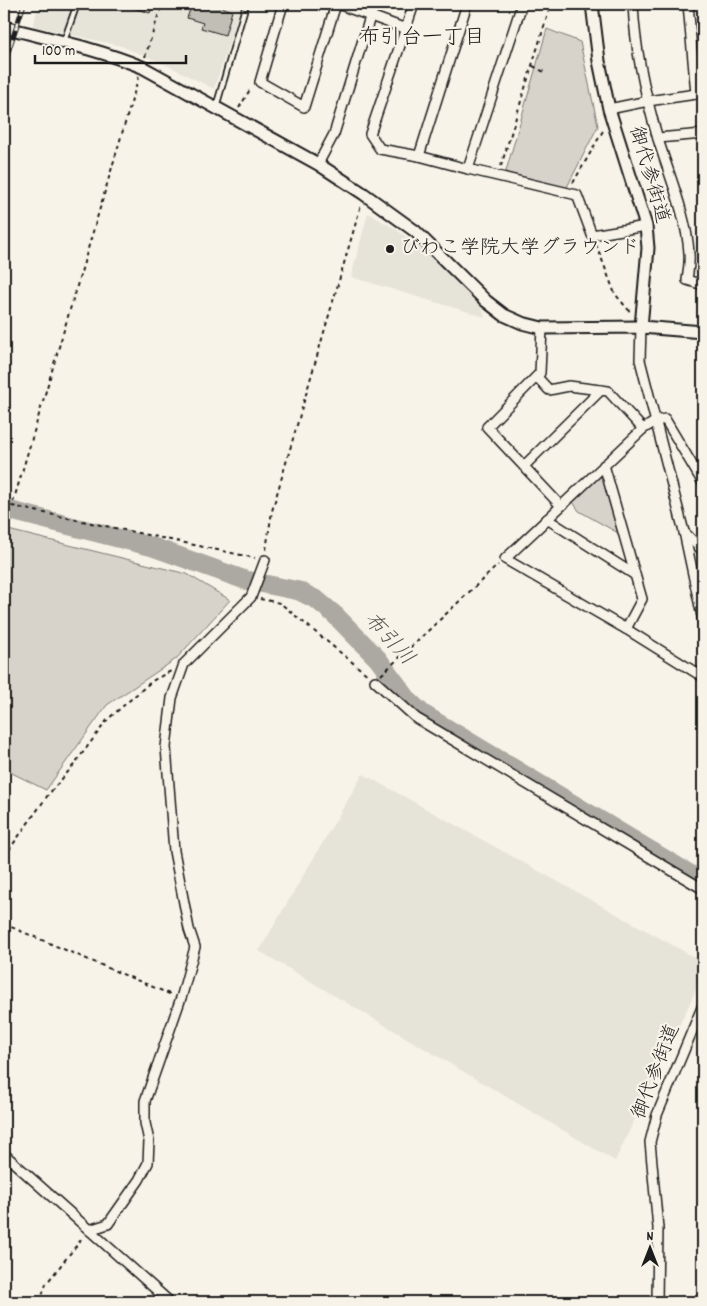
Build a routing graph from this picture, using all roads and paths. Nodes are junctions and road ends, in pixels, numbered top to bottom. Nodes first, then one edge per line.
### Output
1 (77, 4) edge
2 (162, 4) edge
3 (246, 4) edge
4 (284, 4) edge
5 (337, 4) edge
6 (374, 4) edge
7 (414, 4) edge
8 (467, 4) edge
9 (522, 4) edge
10 (551, 4) edge
11 (592, 4) edge
12 (633, 4) edge
13 (688, 4) edge
14 (370, 16) junction
15 (4, 27) edge
16 (406, 29) junction
17 (64, 42) junction
18 (532, 66) junction
19 (142, 67) junction
20 (544, 72) dead end
21 (251, 88) dead end
22 (699, 94) edge
23 (648, 100) junction
24 (216, 108) junction
25 (239, 108) dead end
26 (609, 109) junction
27 (606, 125) dead end
28 (703, 134) edge
29 (658, 138) junction
30 (418, 156) junction
31 (318, 164) junction
32 (468, 170) junction
33 (498, 176) junction
34 (568, 192) junction
35 (364, 194) junction
36 (646, 226) junction
37 (592, 235) junction
38 (703, 285) edge
39 (632, 314) dead end
40 (642, 327) junction
41 (542, 328) junction
42 (703, 332) edge
43 (537, 377) junction
44 (601, 390) junction
45 (656, 422) junction
46 (642, 429) junction
47 (604, 465) junction
48 (524, 466) junction
49 (703, 482) edge
50 (561, 506) junction
51 (547, 519) junction
52 (684, 532) junction
53 (703, 551) edge
54 (506, 559) junction
55 (265, 560) junction
56 (635, 575) junction
57 (252, 594) junction
58 (703, 621) edge
59 (626, 629) junction
60 (184, 664) junction
61 (703, 677) edge
62 (375, 681) junction
63 (4, 857) edge
64 (703, 889) edge
65 (4, 924) edge
66 (181, 999) junction
67 (703, 1005) edge
68 (4, 1154) edge
69 (89, 1230) junction
70 (40, 1302) edge
71 (170, 1302) edge
72 (657, 1302) edge

1 - 17 lane
2 - 19 path
3 - 24 lane
4 - 5 street
5 - 14 street
6 - 14 street
7 - 16 street
8 - 30 street
9 - 32 street
10 - 18 path
11 - 26 street, 御代参街道
12 - 23 street
13 - 22 street
14 - 16 street
14 - 31 street
15 - 17 street
16 - 30 street
17 - 19 street
18 - 20 path
18 - 33 path
19 - 24 street
19 - 55 path
21 - 25 path
22 - 23 street
23 - 26 street
23 - 29 street
24 - 31 street
26 - 36 street, 御代参街道
27 - 34 path
28 - 29 street
29 - 38 street
30 - 32 street
31 - 35 street
32 - 33 street
33 - 34 street
34 - 37 street
35 - 41 street
35 - 55 path
36 - 37 street
36 - 40 street, 御代参街道
37 - 39 path
40 - 41 street
40 - 42 street
40 - 45 street, 御代参街道
41 - 43 street
43 - 44 street
43 - 48 street
44 - 46 street
44 - 48 street
45 - 46 street
45 - 49 street
45 - 52 street, 御代参街道
46 - 47 street
47 - 50 street
47 - 56 street
48 - 50 street
50 - 51 street
51 - 54 street
51 - 56 street
52 - 53 street
52 - 58 street, 御代参街道
54 - 59 street
54 - 62 path
55 - 57 street
56 - 59 street
57 - 60 street
57 - 62 path
59 - 61 street
60 - 63 path
60 - 66 street
62 - 64 street
65 - 66 path
66 - 69 street
67 - 72 street, 御代参街道
68 - 69 street
69 - 70 path
69 - 71 street

